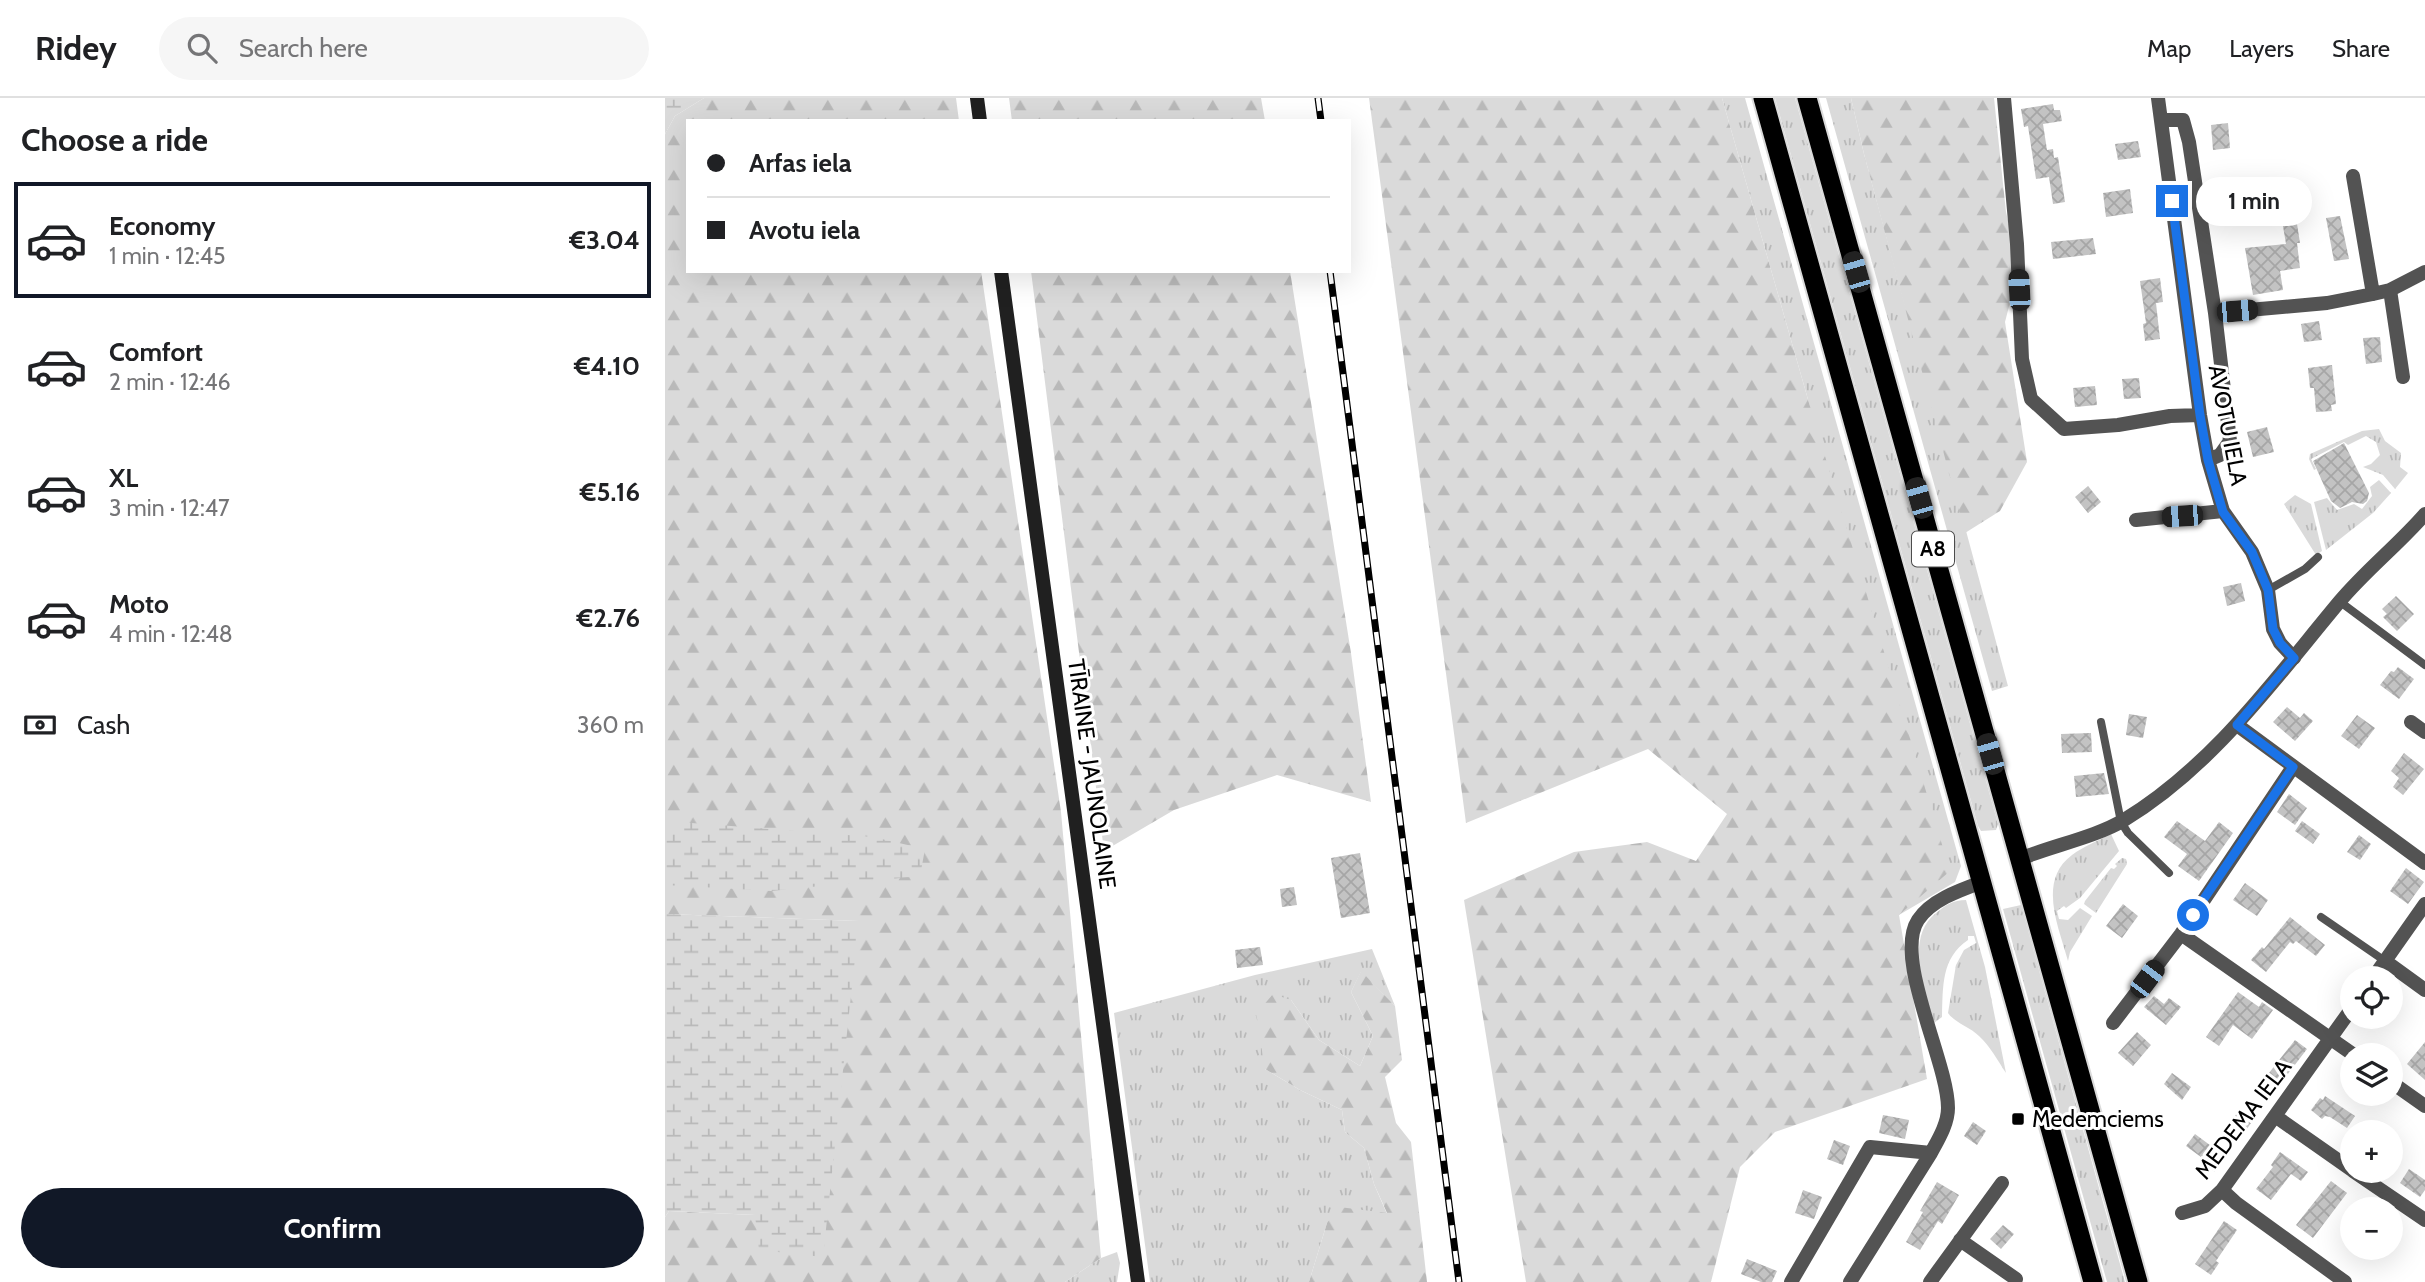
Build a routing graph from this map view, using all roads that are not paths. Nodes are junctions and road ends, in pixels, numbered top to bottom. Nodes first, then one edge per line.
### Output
1 (977, 98) edge
2 (1763, 98) edge
3 (1807, 98) edge
4 (2004, 98) edge
5 (2158, 98) edge
6 (981, 119) edge
7 (2161, 120) junction
8 (2353, 176) dead end
9 (2425, 272) edge
10 (1001, 273) edge
11 (2390, 290) junction
12 (2373, 294) junction
13 (2215, 313) junction
14 (2403, 377) dead end
15 (2200, 415) junction
16 (2208, 460) junction
17 (2223, 512) junction
18 (2425, 514) edge
19 (2136, 520) dead end
20 (2318, 557) dead end
21 (2268, 590) junction
22 (2340, 601) junction
23 (2294, 658) junction
24 (2425, 665) edge
25 (2101, 722) dead end
26 (2411, 722) dead end
27 (2237, 725) junction
28 (2425, 732) edge
29 (2293, 767) junction
30 (2121, 822) junction
31 (2019, 859) junction
32 (2425, 863) edge
33 (2169, 873) dead end
34 (1982, 882) junction
35 (2425, 904) edge
36 (2321, 917) dead end
37 (2181, 934) junction
38 (2385, 961) junction
39 (2381, 966) edge
40 (2425, 990) edge
41 (2113, 1023) dead end
42 (2340, 1026) edge
43 (2331, 1039) junction
44 (2340, 1045) edge
45 (2403, 1090) edge
46 (2425, 1106) edge
47 (2275, 1116) junction
48 (1931, 1153) junction
49 (2340, 1162) edge
50 (2002, 1183) dead end
51 (2371, 1183) edge
52 (2222, 1190) junction
53 (2182, 1213) dead end
54 (2425, 1220) edge
55 (1961, 1240) junction
56 (2015, 1279) dead end
57 (1138, 1282) edge
58 (1791, 1282) edge
59 (1850, 1282) edge
60 (1930, 1282) edge
61 (2094, 1282) edge
62 (2138, 1282) edge
63 (2345, 1282) edge

1 - 6 main road
2 - 34 highway, A8
3 - 31 highway, A8
4 - 15 street
5 - 7 street, AVOTU IELA
7 - 13 street
7 - 15 street, AVOTU IELA
8 - 12 street
9 - 11 street
10 - 57 main road, TĪRAINE - JAUNOLAINE
11 - 12 street
11 - 14 street
12 - 13 street
13 - 16 street
15 - 16 street, AVOTU IELA
16 - 17 street, AVOTU IELA
17 - 19 street
17 - 21 street, AVOTU IELA
18 - 22 street
20 - 21 lane
21 - 23 street, AVOTU IELA
22 - 23 street
22 - 24 lane
23 - 27 street
25 - 30 lane
26 - 28 street
27 - 29 street
27 - 30 street
29 - 32 street
29 - 37 street
30 - 31 street
30 - 33 lane
31 - 62 highway, A8
34 - 48 street
34 - 61 highway, A8
35 - 38 street
36 - 38 lane
37 - 41 street
37 - 43 street
38 - 39 street
38 - 40 street
42 - 43 street, MEDEMA IELA
43 - 44 street
43 - 47 street, MEDEMA IELA
45 - 46 street
47 - 49 street
47 - 52 street, MEDEMA IELA
48 - 58 street
48 - 59 street
50 - 55 street
51 - 54 street
52 - 53 street, MEDEMA IELA
52 - 63 street
55 - 56 street
55 - 60 street

